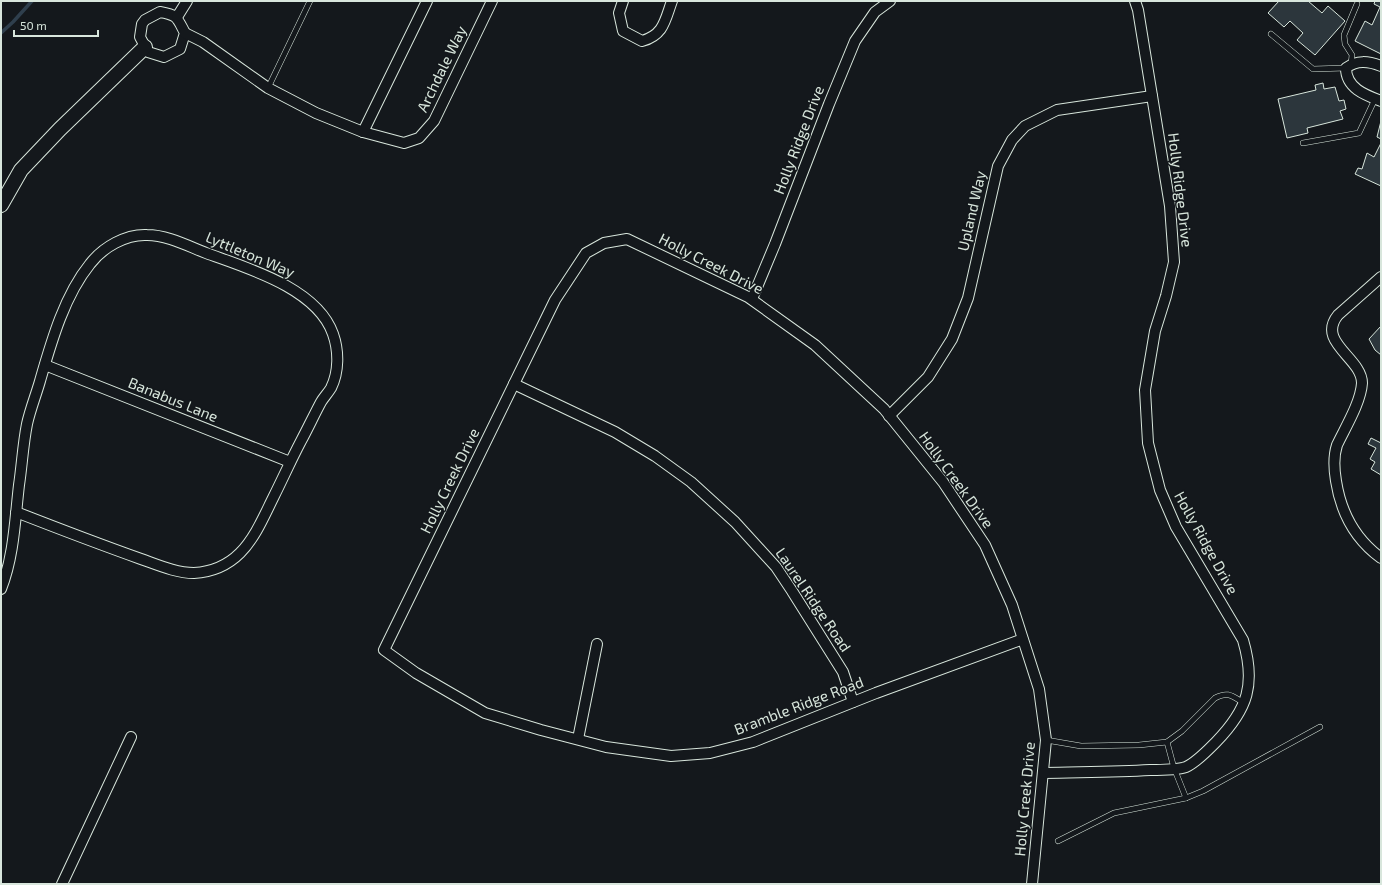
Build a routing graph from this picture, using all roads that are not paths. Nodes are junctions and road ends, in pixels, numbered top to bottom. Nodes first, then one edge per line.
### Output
1 (187, 1) edge
2 (310, 1) edge
3 (427, 1) edge
4 (492, 1) edge
5 (623, 1) edge
6 (672, 1) edge
7 (890, 1) edge
8 (1135, 1) edge
9 (1357, 4) dead end
10 (177, 17) junction
11 (185, 33) junction
12 (1271, 34) dead end
13 (145, 47) junction
14 (1348, 66) junction
15 (1381, 66) edge
16 (268, 88) junction
17 (1152, 96) junction
18 (1378, 100) edge
19 (363, 132) junction
20 (1303, 143) dead end
21 (1, 204) edge
22 (1381, 277) edge
23 (752, 299) junction
24 (45, 366) junction
25 (514, 384) junction
26 (890, 416) junction
27 (290, 462) junction
28 (16, 512) junction
29 (1381, 558) edge
30 (1, 589) edge
31 (1023, 639) junction
32 (597, 644) dead end
33 (384, 650) joint
34 (853, 702) junction
35 (1244, 703) junction
36 (1320, 727) dead end
37 (131, 737) dead end
38 (578, 740) junction
39 (1046, 740) junction
40 (1167, 742) junction
41 (1174, 768) junction
42 (1044, 773) junction
43 (1186, 798) junction
44 (1058, 841) dead end
45 (62, 884) edge
46 (1032, 884) edge

1 - 10 street
2 - 16 lane
3 - 19 street
4 - 19 street, Archdale Way
5 - 6 street
7 - 23 street, Holly Ridge Drive
8 - 17 street, Holly Ridge Drive
9 - 14 lane
10 - 11 street
10 - 13 street
11 - 13 street
11 - 16 street, Archdale Way
12 - 14 lane
13 - 21 street
14 - 15 street
14 - 18 street
16 - 19 street, Archdale Way
17 - 26 street, Upland Way
17 - 35 street, Holly Ridge Drive
18 - 20 lane
22 - 29 street
23 - 25 street, Holly Creek Drive
23 - 26 street, Holly Creek Drive
24 - 27 street, Banabus Lane
24 - 27 street, Lyttleton Way
24 - 28 street, Lyttleton Way
25 - 33 street, Holly Creek Drive
25 - 34 street, Laurel Ridge Road
26 - 31 street, Holly Creek Drive
27 - 28 street, Lyttleton Way
28 - 30 street, Lyttleton Way
31 - 34 street, Bramble Ridge Road
31 - 39 street, Holly Creek Drive
32 - 38 street
33 - 38 street, Bramble Ridge Road
34 - 38 street, Bramble Ridge Road
35 - 40 lane
35 - 41 street, Holly Ridge Drive
36 - 43 lane
37 - 45 street
39 - 40 lane
39 - 42 street, Holly Creek Drive
40 - 41 lane
41 - 42 street, Holly Ridge Drive
41 - 43 lane
42 - 46 street, Holly Creek Drive
43 - 44 lane

